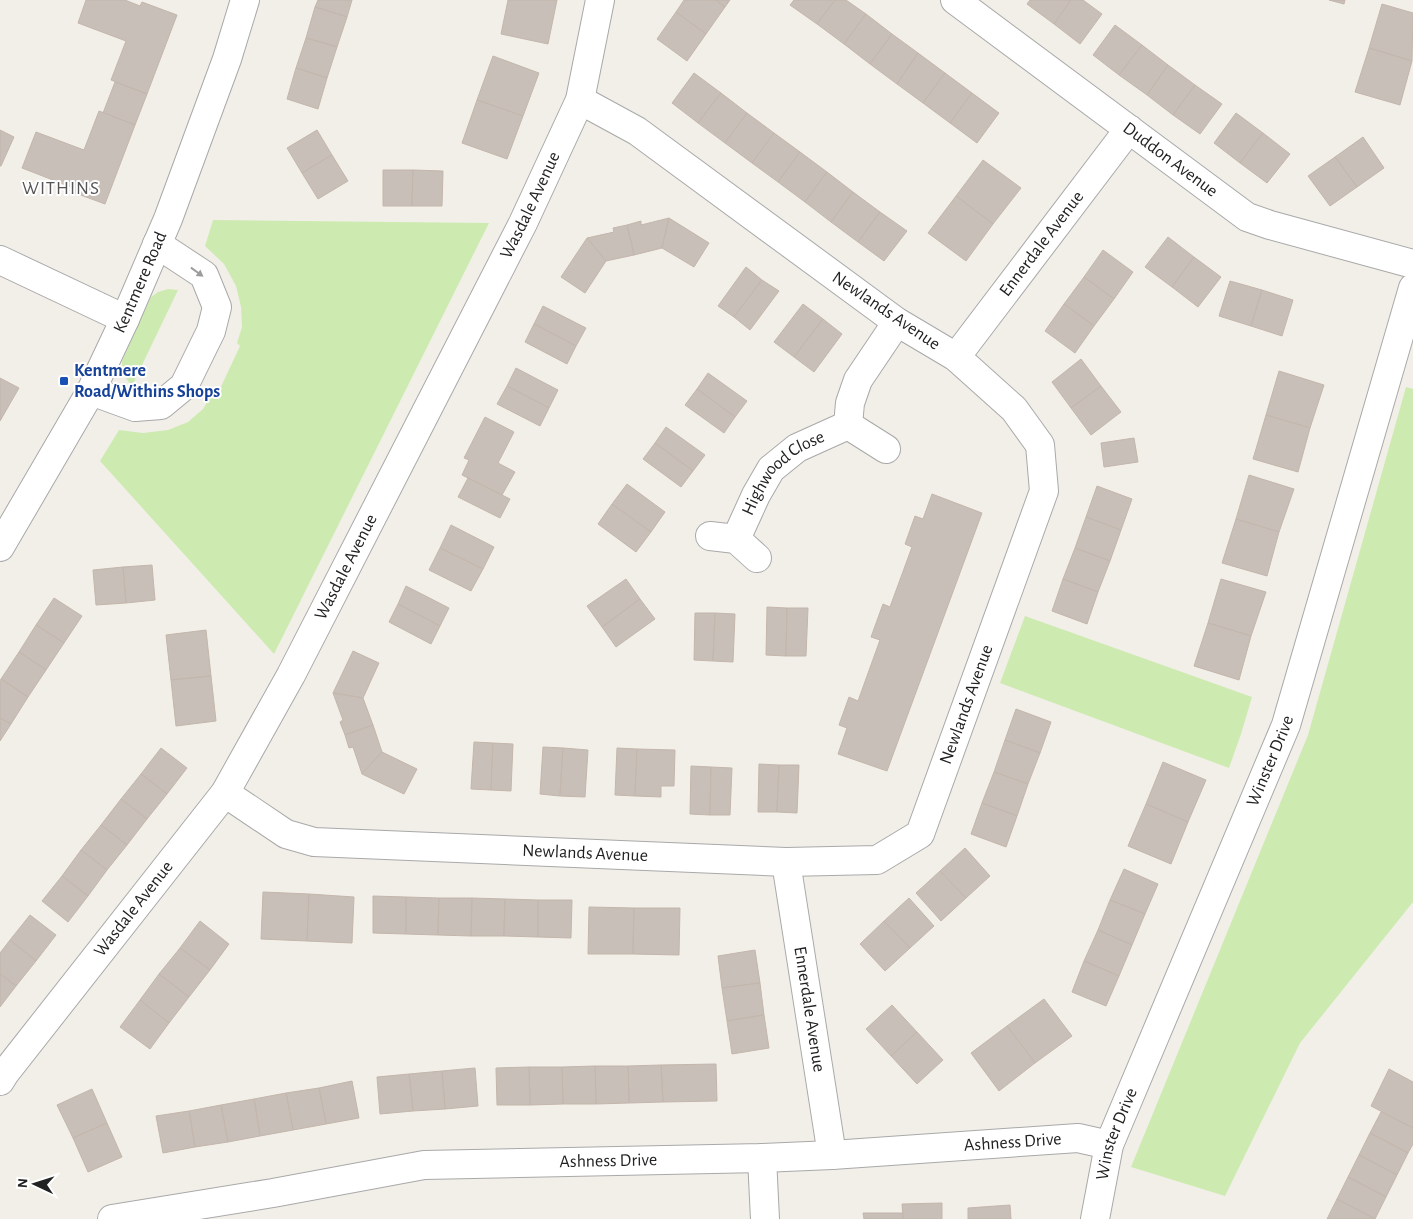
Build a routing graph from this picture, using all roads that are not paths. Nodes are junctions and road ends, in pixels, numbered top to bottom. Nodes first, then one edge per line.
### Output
1 (246, 0) edge
2 (600, 0) edge
3 (954, 0) edge
4 (580, 100) junction
5 (1129, 129) junction
6 (157, 244) junction
7 (0, 260) edge
8 (1413, 264) edge
9 (1413, 288) edge
10 (125, 320) junction
11 (898, 322) junction
12 (956, 357) junction
13 (91, 391) junction
14 (848, 425) junction
15 (886, 449) dead end
16 (0, 547) edge
17 (757, 558) dead end
18 (225, 793) junction
19 (786, 862) junction
20 (0, 1081) edge
21 (1109, 1145) junction
22 (832, 1155) junction
23 (762, 1158) junction
24 (112, 1219) edge
25 (765, 1219) edge
26 (1095, 1219) edge

1 - 6 street, Kentmere Road
2 - 4 street, Wasdale Avenue
3 - 5 street, Duddon Avenue
4 - 11 street, Newlands Avenue
4 - 18 street, Wasdale Avenue
5 - 8 street, Duddon Avenue
5 - 12 street, Ennerdale Avenue
6 - 10 street, Kentmere Road
6 -> 13 street
7 - 10 street
9 - 21 street, Winster Drive
10 - 13 street, Kentmere Road
11 - 12 street, Newlands Avenue
11 - 14 street, Highwood Close
12 - 19 street, Newlands Avenue
13 - 16 street, Kentmere Road
14 - 15 street, Highwood Close
14 - 17 street, Highwood Close
18 - 19 street, Newlands Avenue
18 - 20 street, Wasdale Avenue
19 - 22 street, Ennerdale Avenue
21 - 22 street, Ashness Drive
21 - 26 street, Winster Drive
22 - 23 street, Ashness Drive
23 - 24 street, Ashness Drive
23 - 25 street

